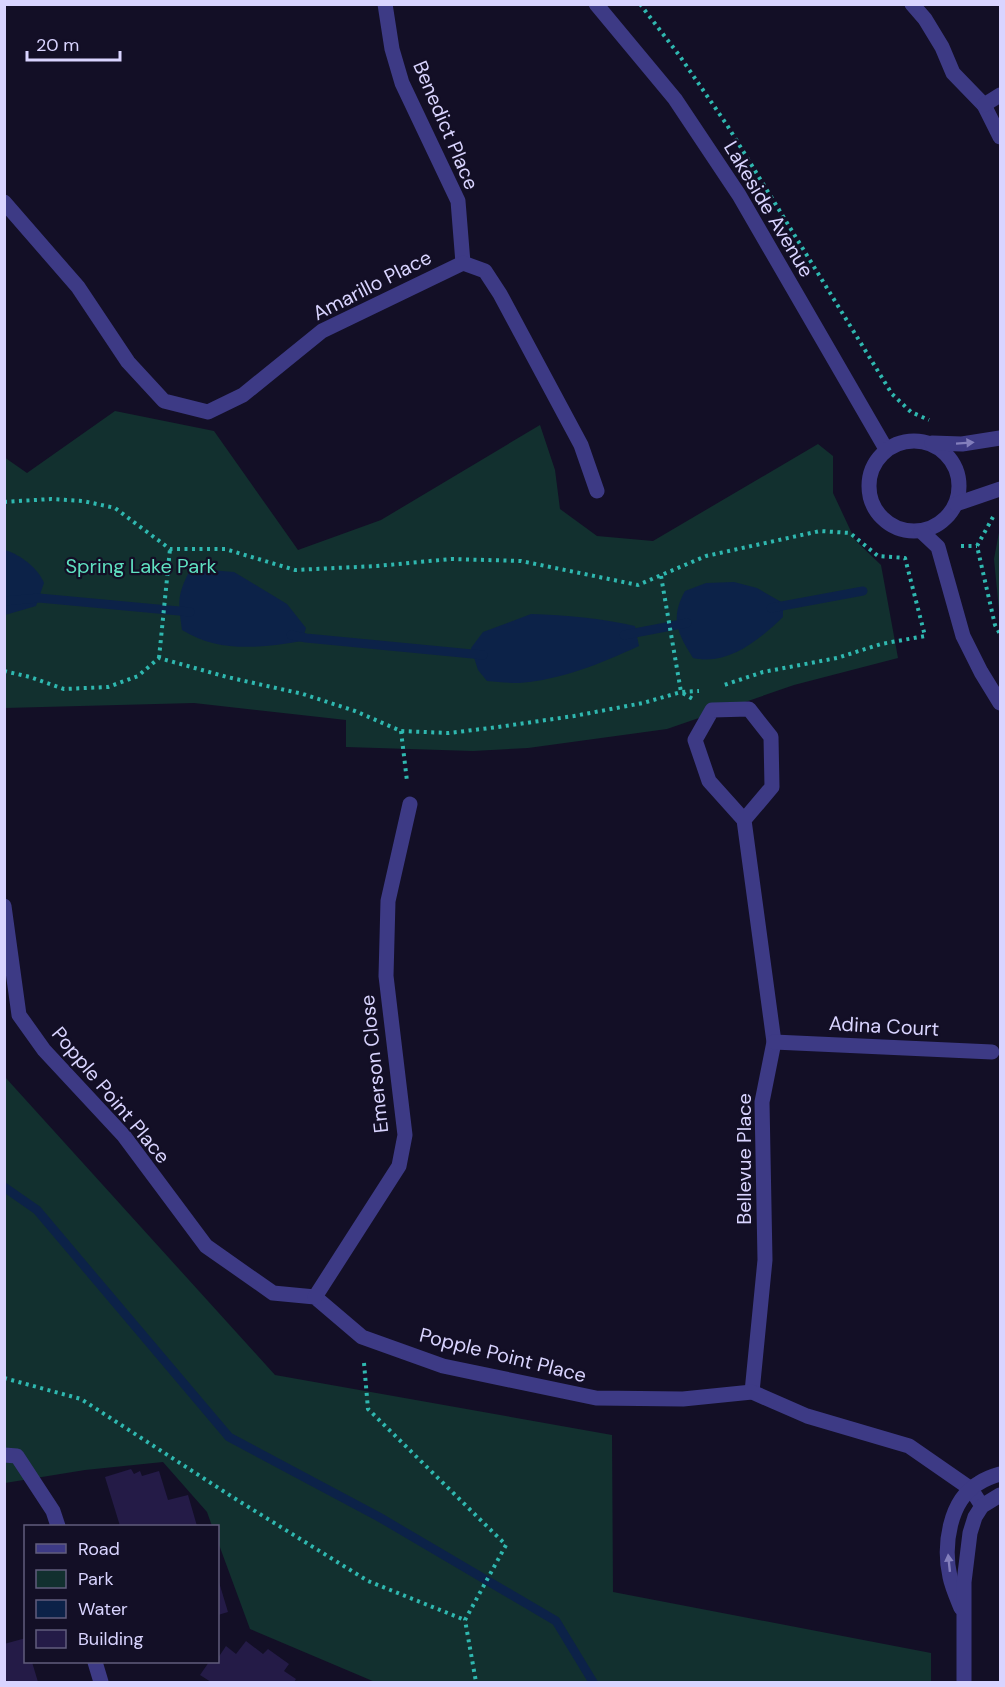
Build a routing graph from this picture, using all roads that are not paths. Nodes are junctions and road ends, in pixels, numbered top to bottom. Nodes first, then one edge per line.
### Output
1 (385, 4) edge
2 (596, 4) edge
3 (912, 4) edge
4 (1000, 94) edge
5 (984, 105) junction
6 (1000, 137) edge
7 (4, 202) edge
8 (462, 263) junction
9 (1000, 438) edge
10 (929, 442) junction
11 (886, 449) junction
12 (1000, 489) edge
13 (597, 491) dead end
14 (956, 504) junction
15 (921, 531) junction
16 (1000, 703) edge
17 (411, 804) road end
18 (744, 820) junction
19 (4, 906) edge
20 (774, 1042) junction
21 (992, 1052) dead end
22 (315, 1297) junction
23 (752, 1392) junction
24 (4, 1455) edge
25 (1000, 1474) edge
26 (971, 1489) junction
27 (1000, 1495) edge
28 (982, 1506) junction
29 (57, 1525) edge
30 (965, 1619) junction
31 (95, 1663) edge
32 (101, 1683) edge
33 (964, 1683) edge

1 - 8 street, Benedict Place
2 - 11 street, Lakeside Avenue
3 - 5 street
4 - 5 street
5 - 6 street
7 - 8 street, Amarillo Place
8 - 13 street, Amarillo Place
10 -> 9 street
10 - 11 street
10 - 14 street
11 - 15 street
12 - 14 street
14 - 15 street
15 - 16 street
17 - 22 street, Emerson Close
18 - 18 street
18 - 20 street, Bellevue Place
19 - 22 street, Popple Point Place
20 - 21 street, Adina Court
20 - 23 street, Bellevue Place
22 - 23 street, Popple Point Place
23 - 26 street, Popple Point Place
24 - 29 street
25 - 26 street
26 - 28 street, Popple Point Place
30 -> 26 street
27 - 28 street
28 - 30 street
30 - 33 street
31 - 32 street

